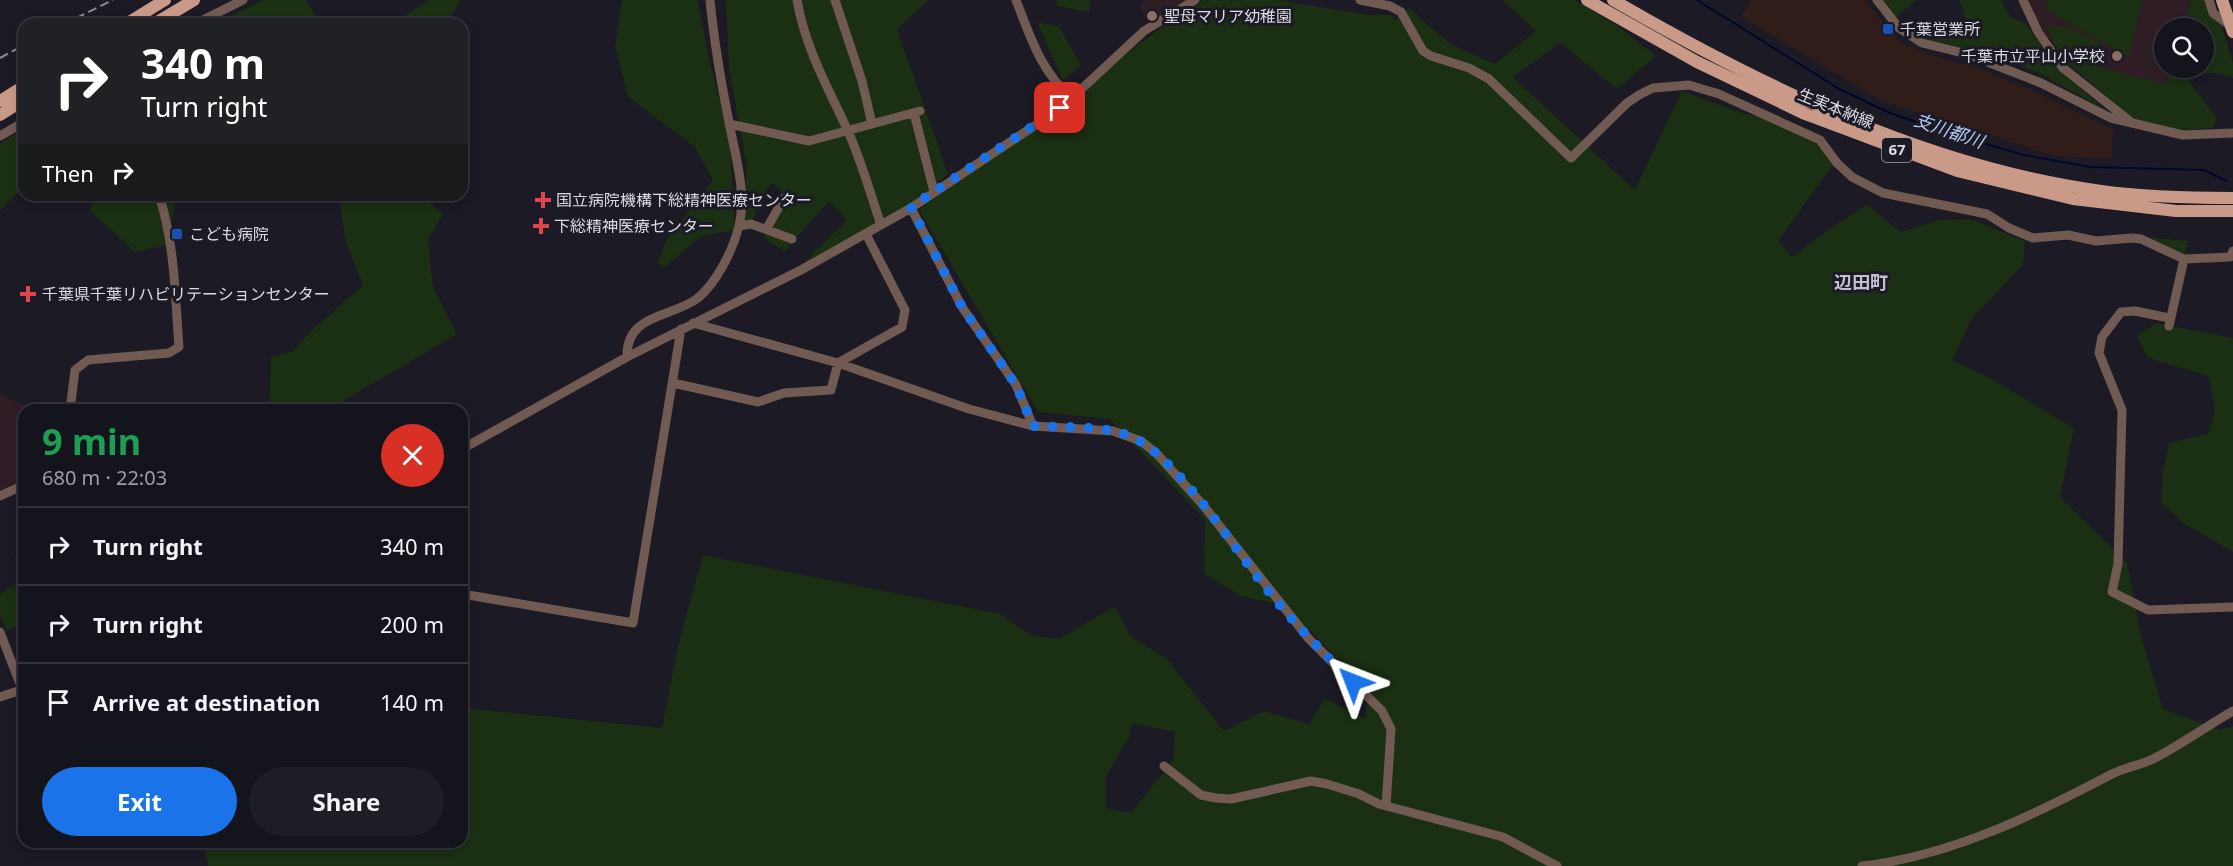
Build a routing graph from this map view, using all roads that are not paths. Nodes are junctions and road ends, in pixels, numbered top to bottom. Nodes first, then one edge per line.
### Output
1 (165, 0) edge
2 (194, 0) edge
3 (243, 0) edge
4 (710, 0) edge
5 (796, 0) edge
6 (835, 0) edge
7 (1016, 0) edge
8 (1195, 0) edge
9 (1360, 0) edge
10 (1587, 0) edge
11 (1612, 0) edge
12 (1877, 0) edge
13 (2023, 0) edge
14 (2209, 0) edge
15 (2222, 0) edge
16 (136, 18) edge
17 (164, 18) edge
18 (207, 18) edge
19 (2232, 29) edge
20 (18, 90) edge
21 (1071, 98) junction
22 (0, 101) edge
23 (18, 104) edge
24 (0, 115) edge
25 (729, 124) junction
26 (872, 124) junction
27 (18, 126) edge
28 (2136, 126) junction
29 (848, 131) junction
30 (2233, 134) edge
31 (0, 136) edge
32 (934, 192) junction
33 (784, 198) dead end
34 (2233, 198) edge
35 (161, 201) edge
36 (911, 207) junction
37 (2233, 211) edge
38 (881, 225) junction
39 (739, 226) junction
40 (767, 228) junction
41 (866, 234) junction
42 (792, 239) dead end
43 (2233, 251) edge
44 (2184, 259) junction
45 (693, 323) junction
46 (681, 329) junction
47 (627, 357) junction
48 (838, 363) junction
49 (673, 383) junction
50 (71, 404) edge
51 (1033, 426) junction
52 (468, 446) edge
53 (18, 488) edge
54 (0, 496) edge
55 (468, 595) edge
56 (2233, 607) edge
57 (0, 632) edge
58 (18, 677) edge
59 (18, 691) edge
60 (0, 697) edge
61 (2233, 711) edge
62 (1164, 766) dead end
63 (1386, 806) junction
64 (1557, 866) edge
65 (1862, 866) edge

1 - 16 main road
2 - 17 main road
3 - 18 street
4 - 25 street
5 - 29 street
6 - 26 street
7 - 21 street
8 - 21 street
9 - 44 street
10 - 37 main road, 生実本納線 / 67
11 - 34 main road, 生実本納線 / 67
12 - 28 street
13 - 28 street
14 - 19 street
15 - 19 main road
20 - 22 main road
21 - 32 street
23 - 24 main road
25 - 29 street
25 - 39 street
26 - 29 street
26 - 32 street
27 - 31 street
28 - 30 street
29 - 38 street
32 - 36 street
33 - 40 street
35 - 50 street
36 - 38 street
36 - 51 street
38 - 41 street
39 - 40 street
39 - 47 street
40 - 42 street
41 - 45 street
41 - 48 street
43 - 44 street
44 - 56 street
45 - 46 street
45 - 48 street
46 - 47 street
46 - 49 street
47 - 52 street
48 - 49 street
48 - 51 street
49 - 55 street
51 - 63 street
53 - 54 street
57 - 58 street
59 - 60 street
61 - 65 street
62 - 63 street
63 - 64 street

